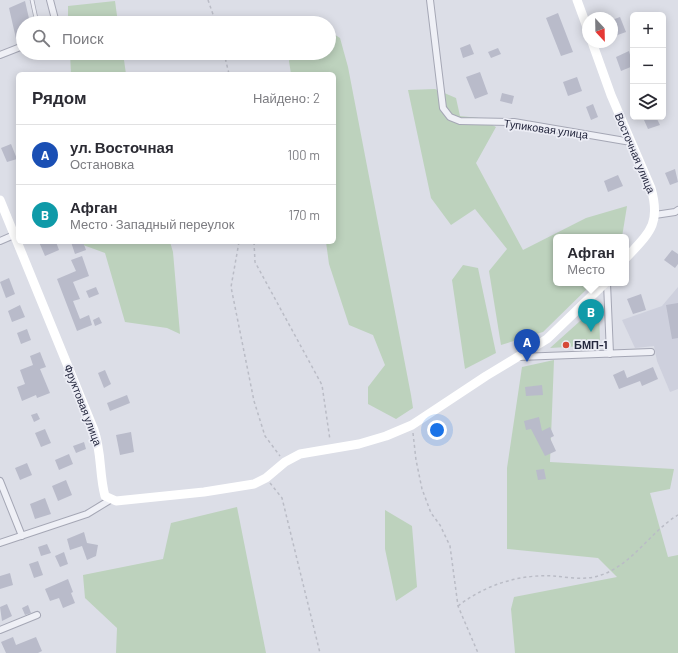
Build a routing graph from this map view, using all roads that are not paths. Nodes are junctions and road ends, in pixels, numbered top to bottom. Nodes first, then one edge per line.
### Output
1 (32, 0) edge
2 (50, 0) edge
3 (430, 0) edge
4 (577, 0) edge
5 (582, 14) edge
6 (35, 16) edge
7 (54, 16) edge
8 (594, 48) edge
9 (16, 49) edge
10 (0, 56) edge
11 (631, 142) junction
12 (0, 200) edge
13 (677, 212) edge
14 (655, 215) junction
15 (14, 235) junction
16 (16, 240) edge
17 (0, 241) edge
18 (18, 244) edge
19 (629, 255) edge
20 (603, 286) edge
21 (606, 286) edge
22 (651, 352) dead end
23 (610, 354) junction
24 (518, 357) junction
25 (0, 481) edge
26 (110, 500) junction
27 (22, 536) junction
28 (0, 543) edge
29 (37, 615) dead end
30 (0, 630) edge

1 - 6 lane
2 - 7 street
3 - 11 street, Тупиковая улица
4 - 5 street
8 - 11 street, Восточная улица
9 - 10 street
11 - 14 street, Восточная улица
12 - 15 street, Фруктовая улица
13 - 14 street
14 - 19 street, Восточная улица
15 - 16 street, Фруктовая улица
15 - 17 street
18 - 26 street, Фруктовая улица
20 - 24 street
21 - 23 street
22 - 23 street
23 - 24 street
24 - 26 street
25 - 27 street
26 - 27 street
27 - 28 street
29 - 30 street

